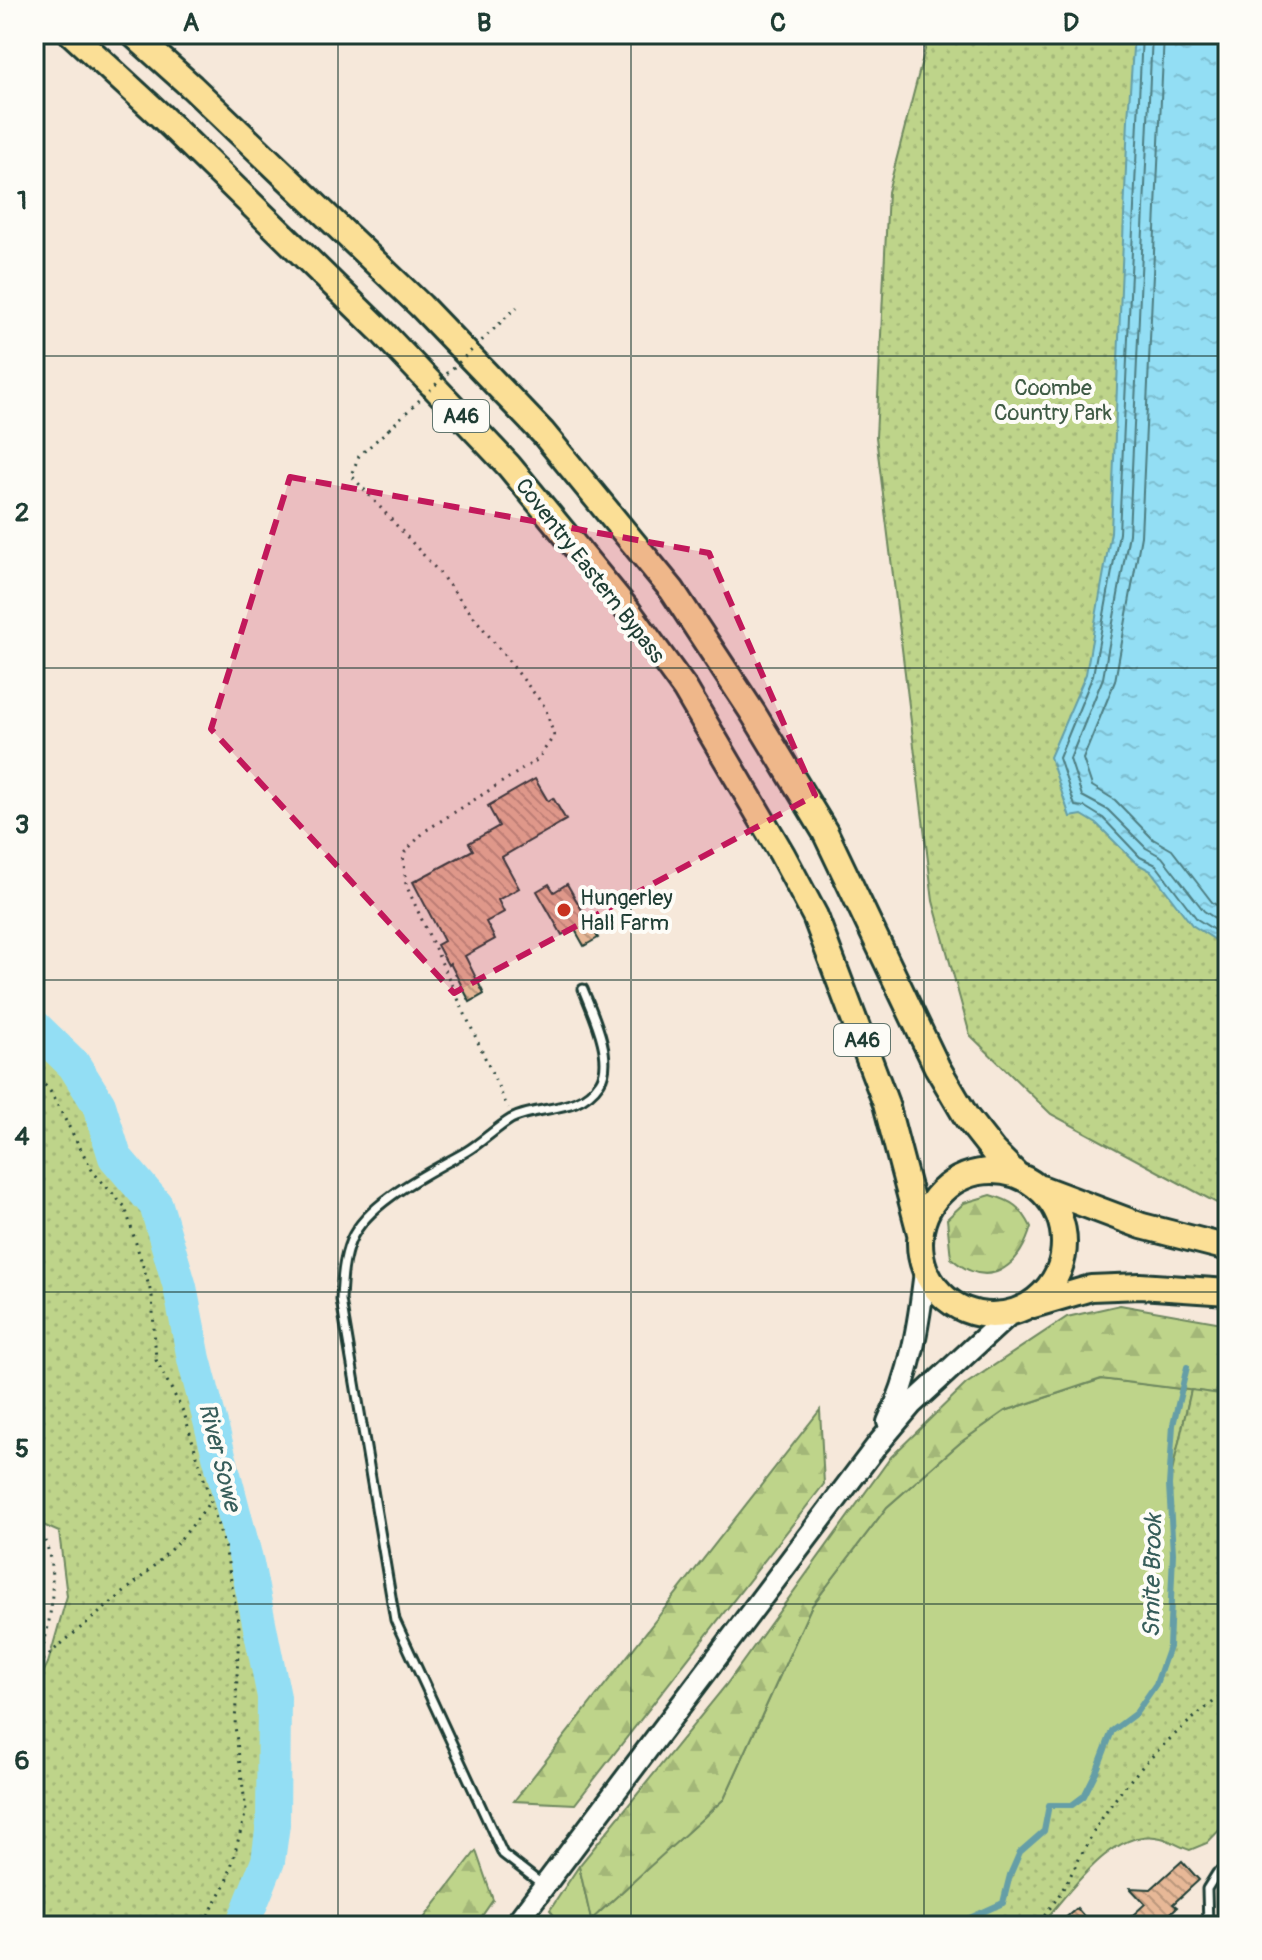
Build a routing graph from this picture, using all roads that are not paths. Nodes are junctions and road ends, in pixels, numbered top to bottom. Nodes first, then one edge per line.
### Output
1 (72, 34) edge
2 (133, 34) edge
3 (583, 989) dead end
4 (1024, 1179) junction
5 (920, 1233) junction
6 (1228, 1248) edge
7 (925, 1271) junction
8 (1228, 1292) edge
9 (1017, 1310) junction
10 (878, 1444) junction
11 (1217, 1873) dead end
12 (544, 1886) junction
13 (1228, 1921) edge
14 (514, 1926) edge
15 (1208, 1926) edge
16 (1215, 1926) edge

1 - 5 highway, Coventry Eastern Bypass / A46
2 - 4 highway, A46
3 - 12 lane
4 - 5 highway
4 - 6 highway, A46
4 - 9 highway
5 - 7 highway
7 - 9 highway
7 - 10 main road
8 - 9 highway
9 - 10 main road
10 - 12 main road
11 - 15 lane
12 - 14 main road
13 - 16 street

